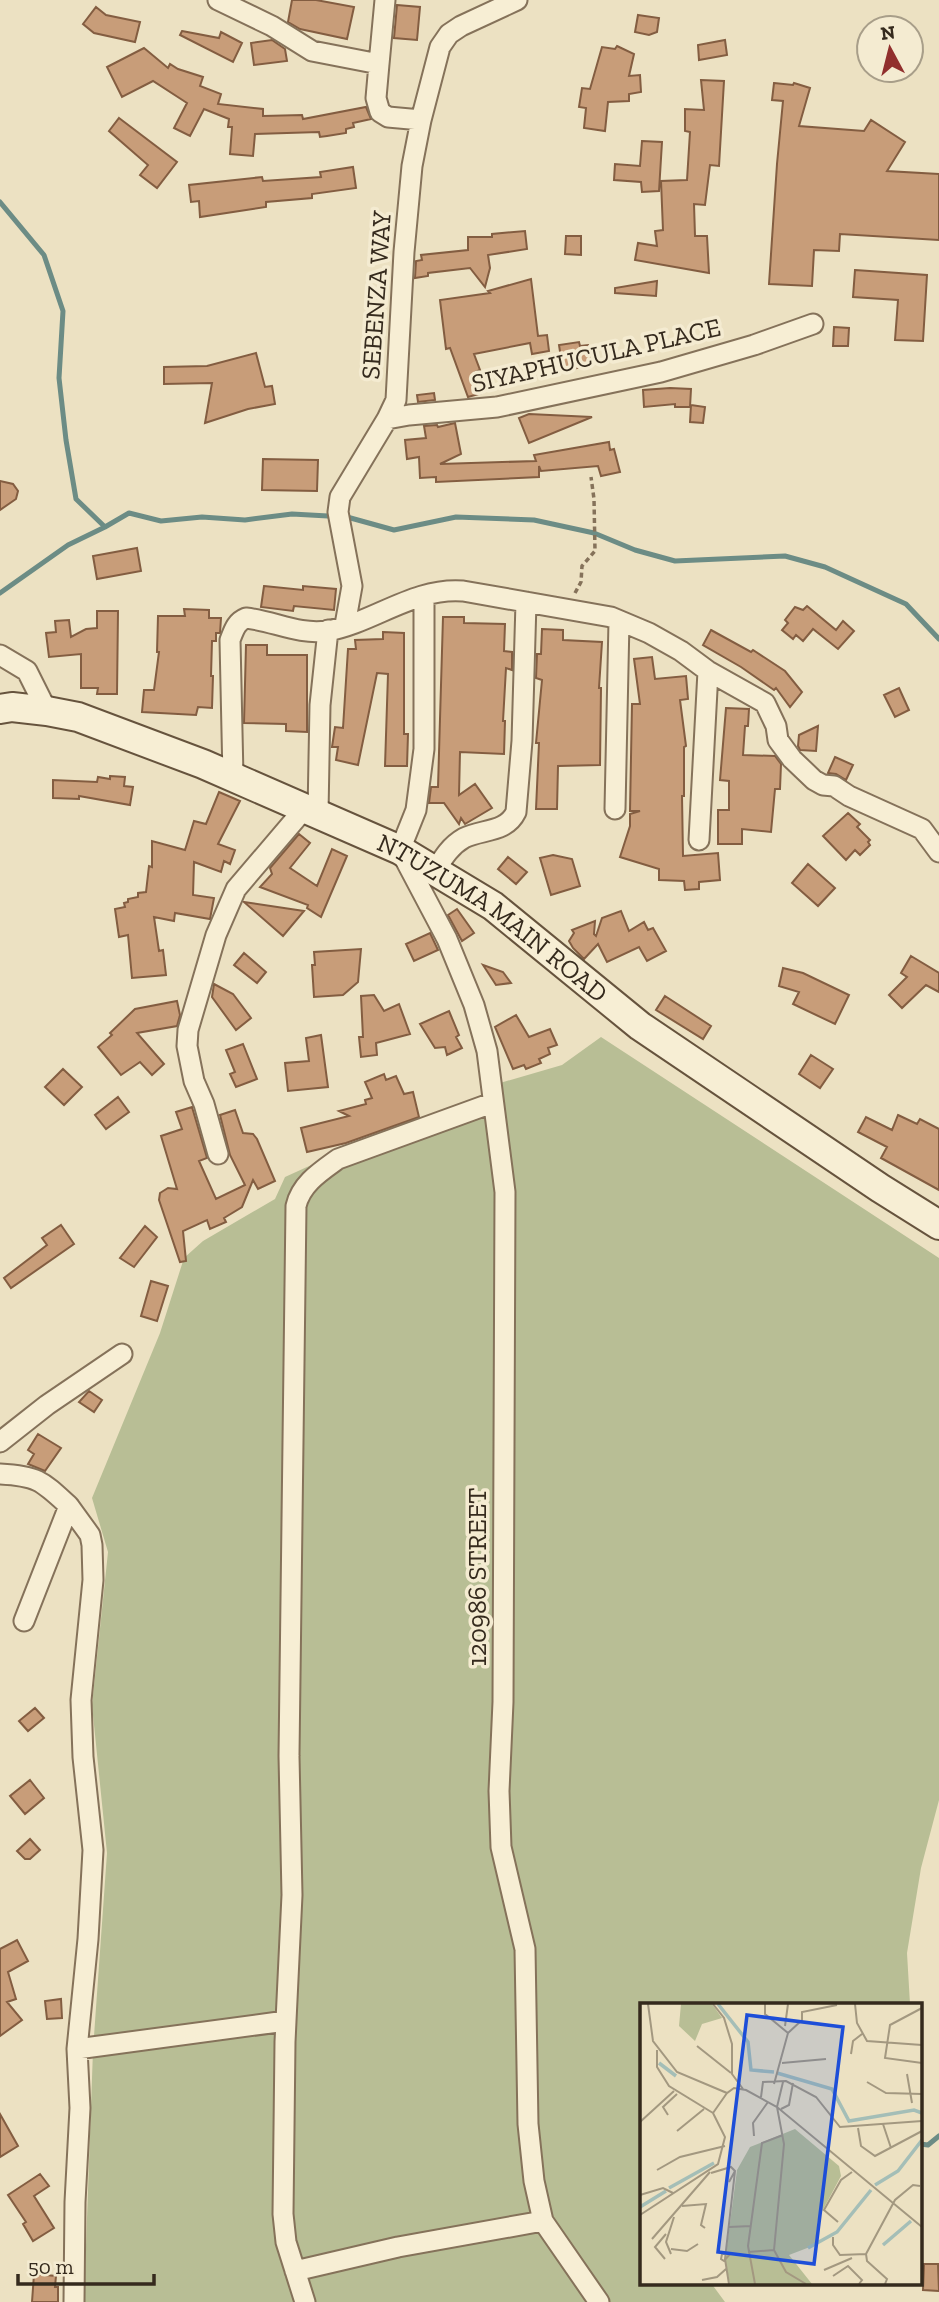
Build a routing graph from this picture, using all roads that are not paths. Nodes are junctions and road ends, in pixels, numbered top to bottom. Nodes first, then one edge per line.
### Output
1 (218, 0) edge
2 (384, 0) edge
3 (517, 0) edge
4 (379, 64) junction
5 (421, 120) junction
6 (813, 324) dead end
7 (387, 419) junction
8 (424, 596) junction
9 (526, 602) junction
10 (619, 621) junction
11 (337, 628) junction
12 (0, 655) edge
13 (708, 671) junction
14 (0, 709) edge
15 (47, 711) junction
16 (233, 777) junction
17 (615, 809) dead end
18 (311, 810) junction
19 (699, 840) dead end
20 (400, 850) junction
21 (939, 852) edge
22 (435, 871) junction
23 (492, 1103) junction
24 (218, 1154) dead end
25 (939, 1225) edge
26 (122, 1354) dead end
27 (0, 1442) edge
28 (0, 1475) edge
29 (69, 1506) junction
30 (24, 1621) dead end
31 (286, 2021) junction
32 (77, 2049) junction
33 (543, 2221) junction
34 (295, 2271) junction
35 (300, 2299) edge
36 (74, 2302) edge
37 (598, 2302) edge

1 - 4 street
2 - 4 street
3 - 5 street, SEBENZA WAY
4 - 5 street
5 - 7 street, SEBENZA WAY
6 - 7 street, SIYAPHUCULA PLACE
7 - 11 street, SEBENZA WAY
8 - 9 street
8 - 11 street
8 - 20 street
9 - 10 street
9 - 22 street
10 - 13 street
10 - 17 street
11 - 16 street
11 - 18 street, SEBENZA WAY
12 - 15 street
13 - 19 street
13 - 21 street
14 - 15 main road, NTUZUMA MAIN ROAD
15 - 16 main road, NTUZUMA MAIN ROAD
16 - 18 main road, NTUZUMA MAIN ROAD
18 - 20 main road, NTUZUMA MAIN ROAD
18 - 24 street
20 - 22 main road, NTUZUMA MAIN ROAD
20 - 23 street, 120986 STREET
22 - 25 main road, NTUZUMA MAIN ROAD
23 - 31 street
23 - 33 street, 120986 STREET
26 - 27 street
28 - 29 street
29 - 30 street
29 - 32 street
31 - 32 street
31 - 34 street
32 - 36 street
33 - 34 street
33 - 37 street, 120986 STREET
34 - 35 street

